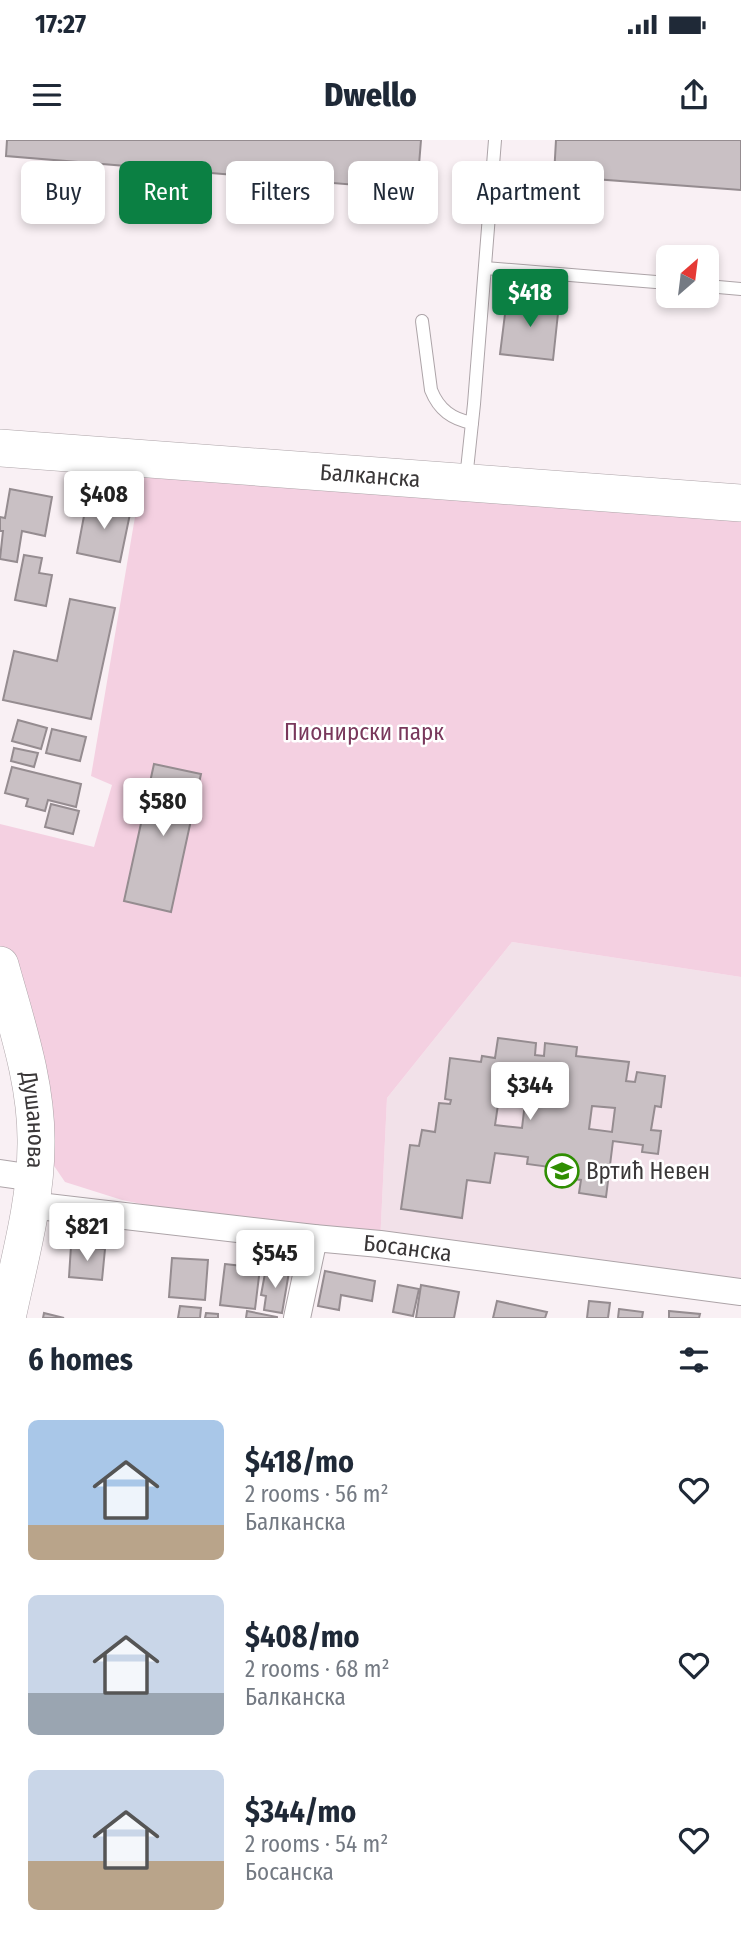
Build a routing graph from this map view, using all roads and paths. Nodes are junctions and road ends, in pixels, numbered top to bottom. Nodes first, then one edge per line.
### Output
1 (495, 140) edge
2 (485, 268) junction
3 (656, 282) edge
4 (719, 287) edge
5 (741, 289) edge
6 (422, 321) dead end
7 (472, 423) junction
8 (0, 448) edge
9 (465, 482) junction
10 (741, 503) edge
11 (0, 965) edge
12 (22, 1185) edge
13 (314, 1238) junction
14 (741, 1292) edge
15 (7, 1318) edge
16 (297, 1318) edge

1 - 2 lane
2 - 3 lane
2 - 7 lane
4 - 5 lane
6 - 7 lane
7 - 9 lane
8 - 9 main road, Балканска
9 - 10 main road, Балканска
11 - 12 main road, Душанова
12 - 13 street, Босанска
12 - 15 main road, Душанова
13 - 14 street, Босанска
13 - 16 street

